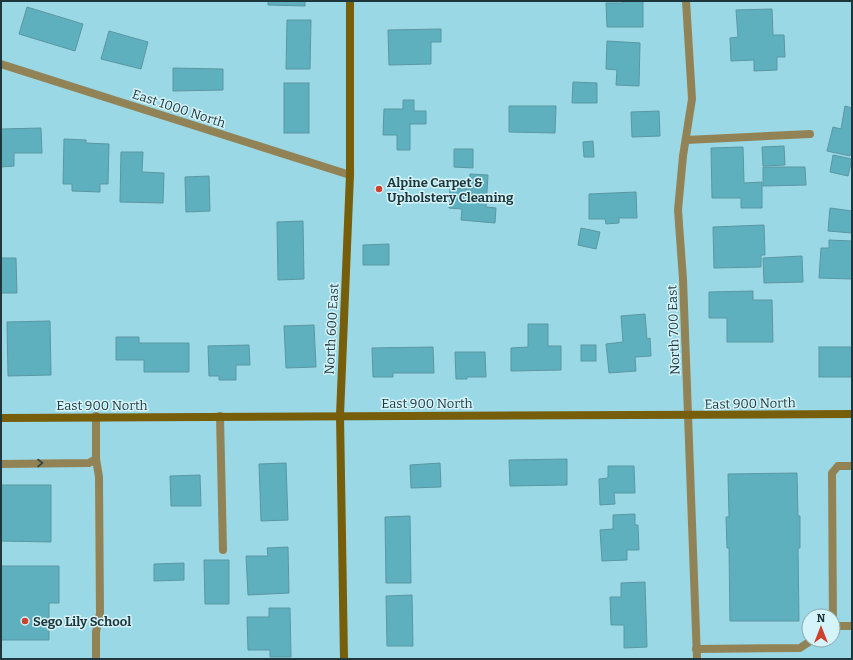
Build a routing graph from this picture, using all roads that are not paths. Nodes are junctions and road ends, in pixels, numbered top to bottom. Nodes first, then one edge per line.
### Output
1 (350, 1) edge
2 (686, 1) edge
3 (1, 64) edge
4 (810, 134) dead end
5 (686, 140) junction
6 (350, 175) junction
7 (852, 414) edge
8 (340, 415) junction
9 (96, 416) junction
10 (220, 416) junction
11 (687, 416) junction
12 (1, 418) edge
13 (96, 459) junction
14 (1, 464) edge
15 (852, 466) edge
16 (223, 550) dead end
17 (833, 608) edge
18 (841, 626) edge
19 (852, 626) edge
20 (801, 647) edge
21 (696, 649) junction
22 (96, 659) edge
23 (344, 659) edge
24 (697, 659) edge

1 - 6 street, North 600 East
2 - 5 street, North 700 East
3 - 6 street, East 1000 North
4 - 5 street
5 - 11 street, North 700 East
6 - 8 street, North 600 East
7 - 11 street, East 900 North
8 - 10 street, East 900 North
8 - 11 street, East 900 North
8 - 23 street, North 600 East
9 - 10 street, East 900 North
9 - 12 street, East 900 North
9 - 13 street
10 - 16 street
11 - 21 street, North 700 East
14 -> 13 street
13 - 22 street
15 - 17 street
18 - 19 street
20 - 21 street
21 - 24 street, North 700 East

